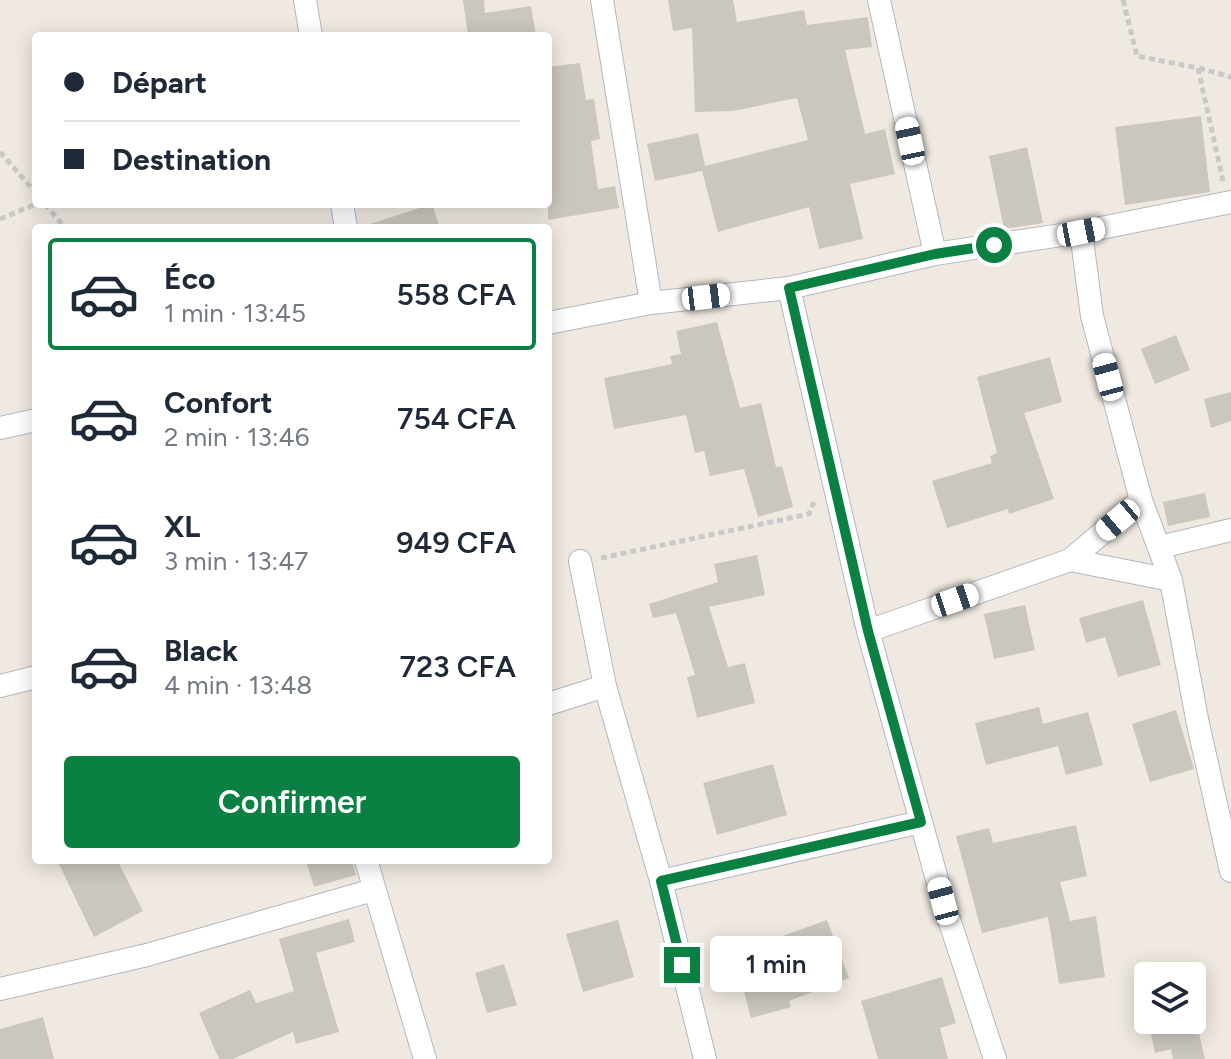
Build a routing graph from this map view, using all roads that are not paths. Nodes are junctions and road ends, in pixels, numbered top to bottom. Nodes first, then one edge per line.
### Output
1 (305, 0) edge
2 (602, 0) edge
3 (879, 0) edge
4 (310, 32) edge
5 (1229, 202) edge
6 (1081, 232) junction
7 (935, 254) junction
8 (789, 288) junction
9 (651, 303) junction
10 (552, 322) edge
11 (32, 421) edge
12 (0, 428) edge
13 (1141, 500) junction
14 (1231, 530) edge
15 (1160, 547) junction
16 (1070, 560) junction
17 (580, 561) road end
18 (1171, 580) junction
19 (868, 631) junction
20 (32, 678) edge
21 (0, 686) edge
22 (605, 686) junction
23 (552, 703) edge
24 (921, 822) junction
25 (367, 864) edge
26 (1231, 871) edge
27 (661, 881) junction
28 (373, 890) junction
29 (0, 989) edge
30 (425, 1059) edge
31 (705, 1059) edge
32 (995, 1059) edge

1 - 4 street
2 - 9 street
3 - 7 street
5 - 6 street
6 - 7 street
6 - 13 street
7 - 8 street
8 - 9 street
8 - 19 street
9 - 10 street
11 - 12 street
13 - 15 street
13 - 16 street
14 - 15 street
15 - 18 street
16 - 18 street
16 - 19 street
17 - 22 street
18 - 26 street
19 - 24 street
20 - 21 street
22 - 23 street
22 - 27 street
24 - 27 street
24 - 32 street
25 - 28 street
27 - 31 street
28 - 29 street
28 - 30 street

